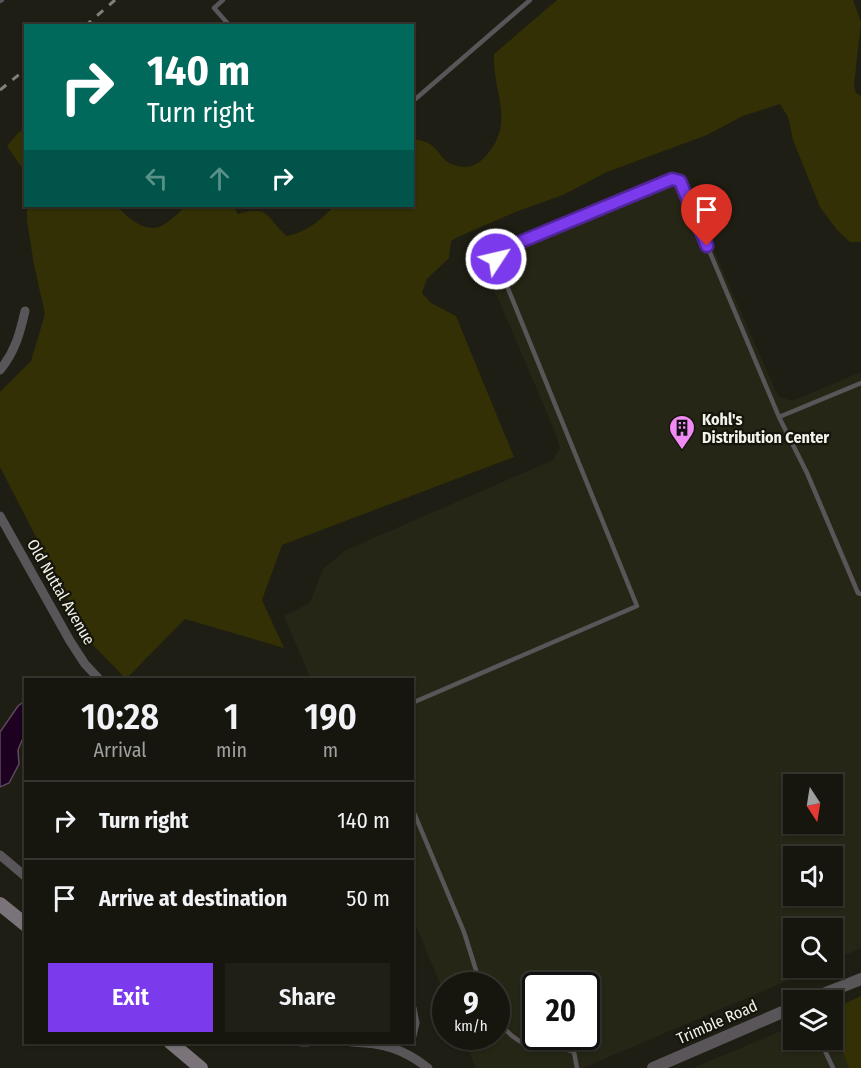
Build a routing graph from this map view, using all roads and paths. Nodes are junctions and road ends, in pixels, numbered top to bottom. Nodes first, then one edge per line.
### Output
1 (223, 0) edge
2 (531, 0) edge
3 (228, 24) edge
4 (414, 100) edge
5 (25, 311) dead end
6 (0, 370) edge
7 (861, 383) edge
8 (779, 417) junction
9 (0, 516) edge
10 (861, 594) edge
11 (98, 678) edge
12 (414, 702) edge
13 (414, 813) edge
14 (0, 855) edge
15 (24, 875) edge
16 (0, 904) edge
17 (24, 923) edge
18 (477, 972) edge
19 (861, 979) edge
20 (833, 990) edge
21 (783, 1012) edge
22 (510, 1035) edge
23 (172, 1044) edge
24 (372, 1044) edge
25 (410, 1044) edge
26 (825, 1050) edge
27 (408, 1054) junction
28 (201, 1068) edge
29 (428, 1068) edge
30 (577, 1068) edge
31 (653, 1068) edge
32 (833, 1068) edge

1 - 3 lane
2 - 4 lane
5 - 6 street
7 - 8 lane
8 - 10 lane
8 - 12 lane
9 - 11 street, Old Nuttal Avenue
13 - 18 lane
14 - 15 street
16 - 17 main road
19 - 20 street
21 - 31 street, Trimble Road
22 - 30 lane
23 - 28 main road
24 - 27 street
25 - 27 street
26 - 32 lane
27 - 29 street

